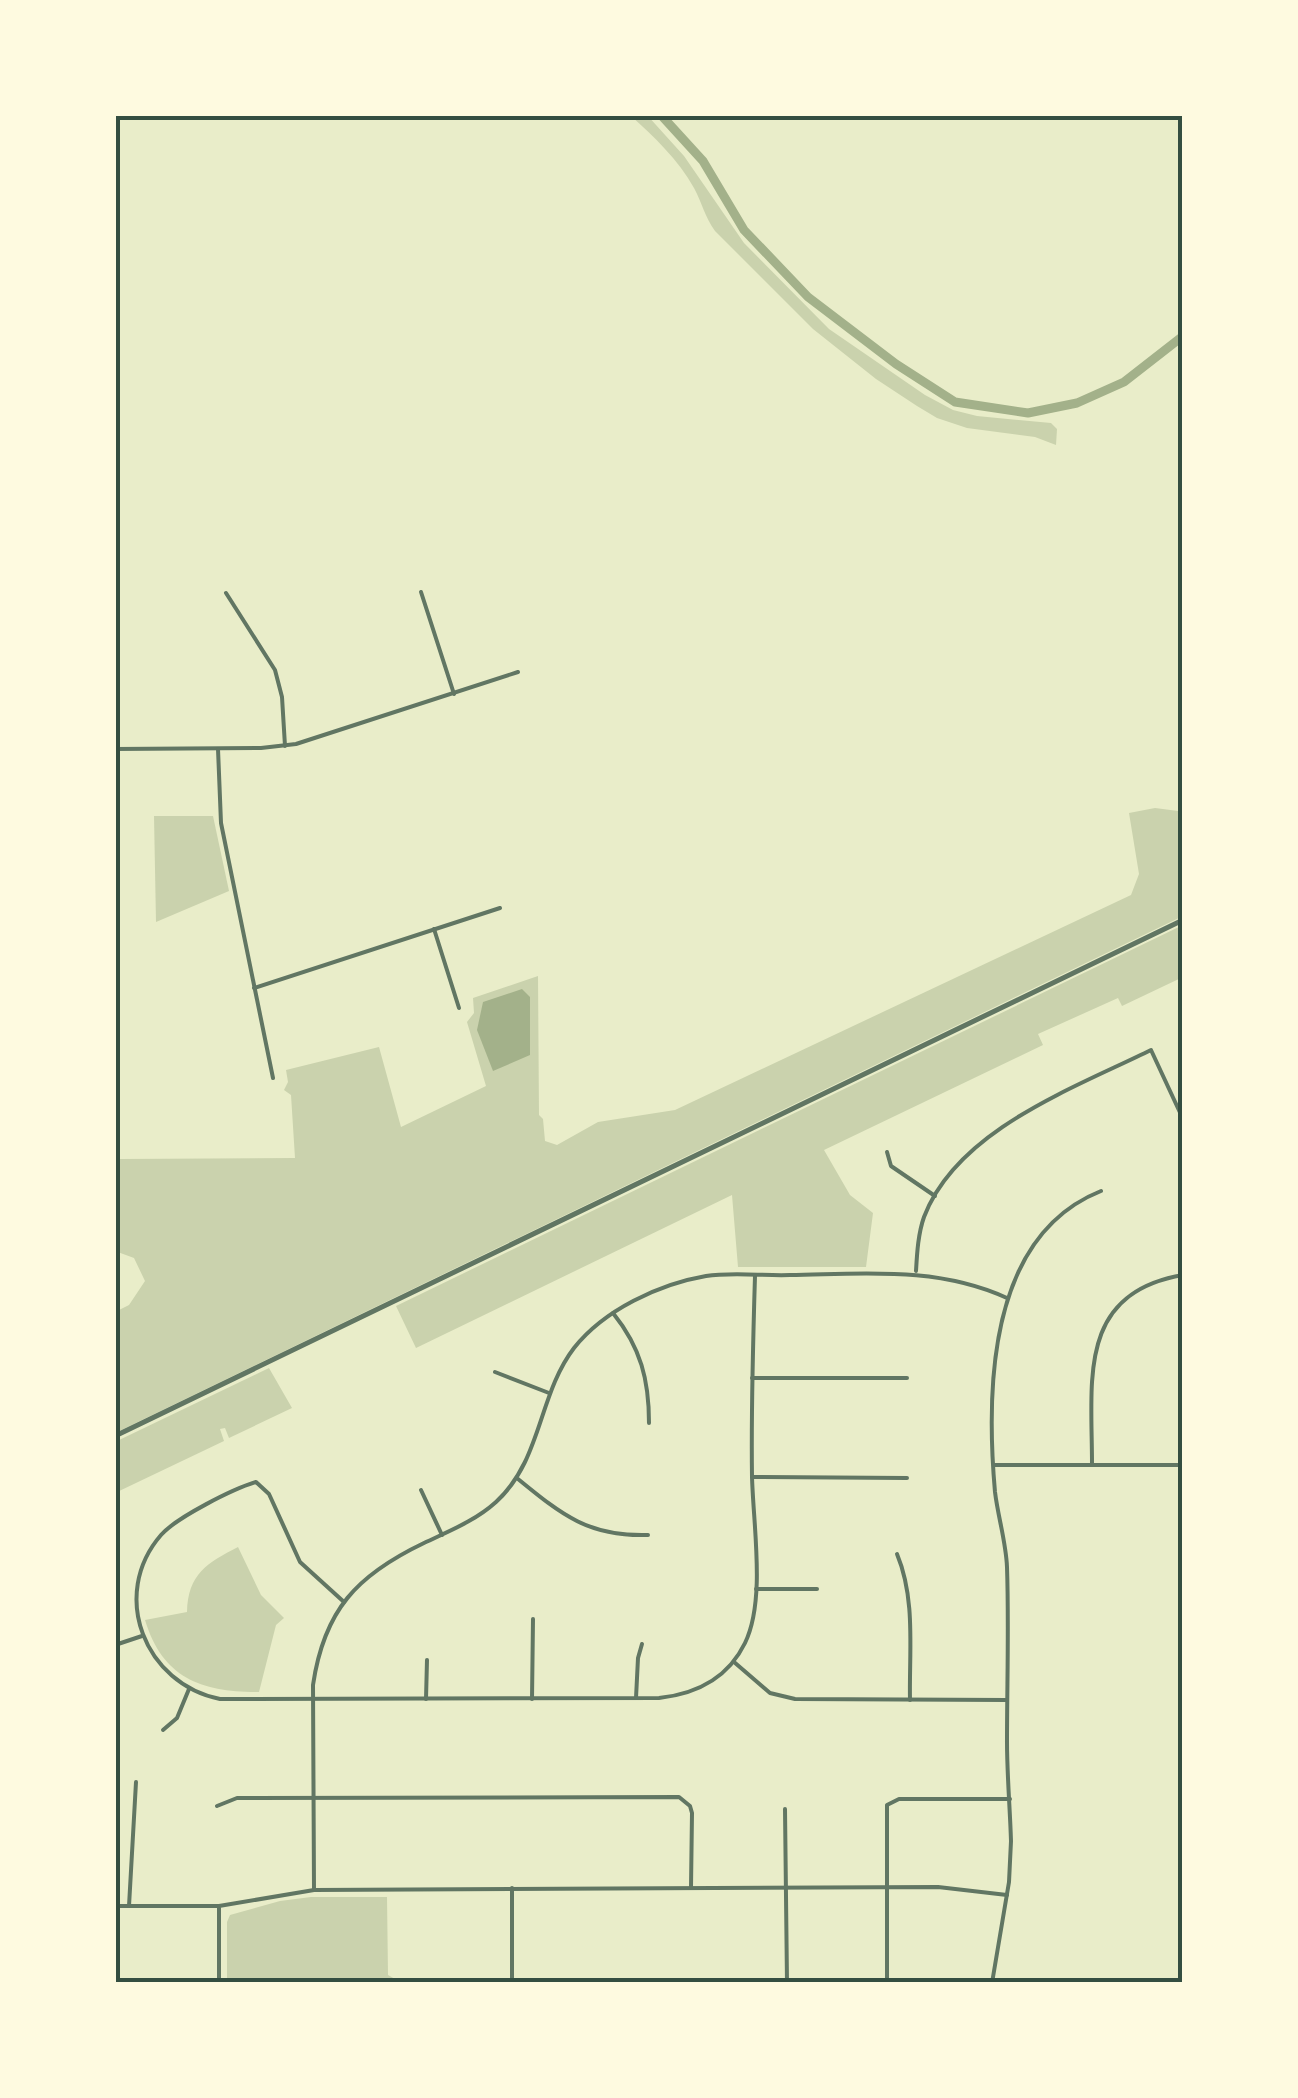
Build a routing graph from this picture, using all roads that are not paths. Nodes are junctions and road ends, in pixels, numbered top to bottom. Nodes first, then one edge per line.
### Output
1 (421, 592) dead end
2 (226, 593) dead end
3 (518, 672) dead end
4 (454, 694) junction
5 (285, 746) junction
6 (218, 749) junction
7 (115, 750) edge
8 (500, 908) dead end
9 (1183, 920) edge
10 (434, 930) junction
11 (254, 988) junction
12 (459, 1008) dead end
13 (273, 1078) dead end
14 (1183, 1119) edge
15 (886, 1152) dead end
16 (1101, 1191) dead end
17 (934, 1196) junction
18 (916, 1274) junction
19 (1183, 1275) edge
20 (754, 1276) junction
21 (1007, 1298) junction
22 (614, 1313) junction
23 (495, 1372) dead end
24 (752, 1378) junction
25 (907, 1378) dead end
26 (549, 1394) junction
27 (649, 1423) dead end
28 (115, 1436) edge
29 (1092, 1464) junction
30 (1183, 1464) edge
31 (994, 1465) junction
32 (752, 1476) junction
33 (907, 1478) dead end
34 (518, 1479) junction
35 (421, 1490) dead end
36 (442, 1535) junction
37 (648, 1535) dead end
38 (897, 1554) dead end
39 (756, 1590) junction
40 (817, 1590) dead end
41 (344, 1602) junction
42 (533, 1619) dead end
43 (142, 1636) junction
44 (642, 1644) dead end
45 (115, 1645) edge
46 (427, 1660) dead end
47 (734, 1662) junction
48 (189, 1689) junction
49 (636, 1698) junction
50 (426, 1699) junction
51 (532, 1699) junction
52 (314, 1700) junction
53 (910, 1700) junction
54 (1007, 1700) junction
55 (163, 1730) dead end
56 (136, 1782) dead end
57 (314, 1798) junction
58 (1010, 1799) junction
59 (217, 1806) dead end
60 (785, 1809) dead end
61 (886, 1887) junction
62 (512, 1888) junction
63 (691, 1888) junction
64 (787, 1888) junction
65 (314, 1890) junction
66 (1006, 1894) junction
67 (115, 1906) edge
68 (129, 1906) junction
69 (218, 1906) junction
70 (218, 1983) edge
71 (426, 1983) edge
72 (512, 1983) edge
73 (699, 1983) edge
74 (787, 1983) edge
75 (887, 1983) edge
76 (992, 1983) edge

1 - 4 street
2 - 5 street
3 - 4 street
4 - 5 street
5 - 6 street
6 - 7 street
6 - 11 street
8 - 10 street
9 - 28 street
10 - 11 street
10 - 12 street
11 - 13 street
14 - 17 street
15 - 17 street
16 - 21 street
17 - 18 street
18 - 20 street
18 - 21 street
19 - 29 street
20 - 22 street
20 - 24 street
21 - 31 street
22 - 26 street
22 - 27 street
23 - 26 street
24 - 25 street
24 - 32 street
26 - 34 street
29 - 30 street
29 - 31 street
31 - 54 street
32 - 33 street
32 - 39 street
34 - 36 street
34 - 37 street
35 - 36 street
36 - 41 street
38 - 53 street
39 - 40 street
39 - 47 street
41 - 43 street
41 - 52 street
42 - 51 street
43 - 45 street
43 - 48 street
44 - 49 street
46 - 50 street
47 - 49 street
47 - 53 street
48 - 52 street
48 - 55 street
49 - 51 street
50 - 51 street
50 - 52 street
52 - 57 street
53 - 54 street
54 - 58 street
56 - 68 street
57 - 59 street
57 - 63 street
57 - 65 street
58 - 61 street
58 - 66 street
60 - 64 street
61 - 64 street
61 - 66 street
61 - 75 street
62 - 63 street
62 - 65 street
62 - 72 street
63 - 64 street
64 - 74 street
65 - 69 street
66 - 76 street
67 - 68 street
68 - 69 street
69 - 70 street
71 - 72 street
72 - 73 street

